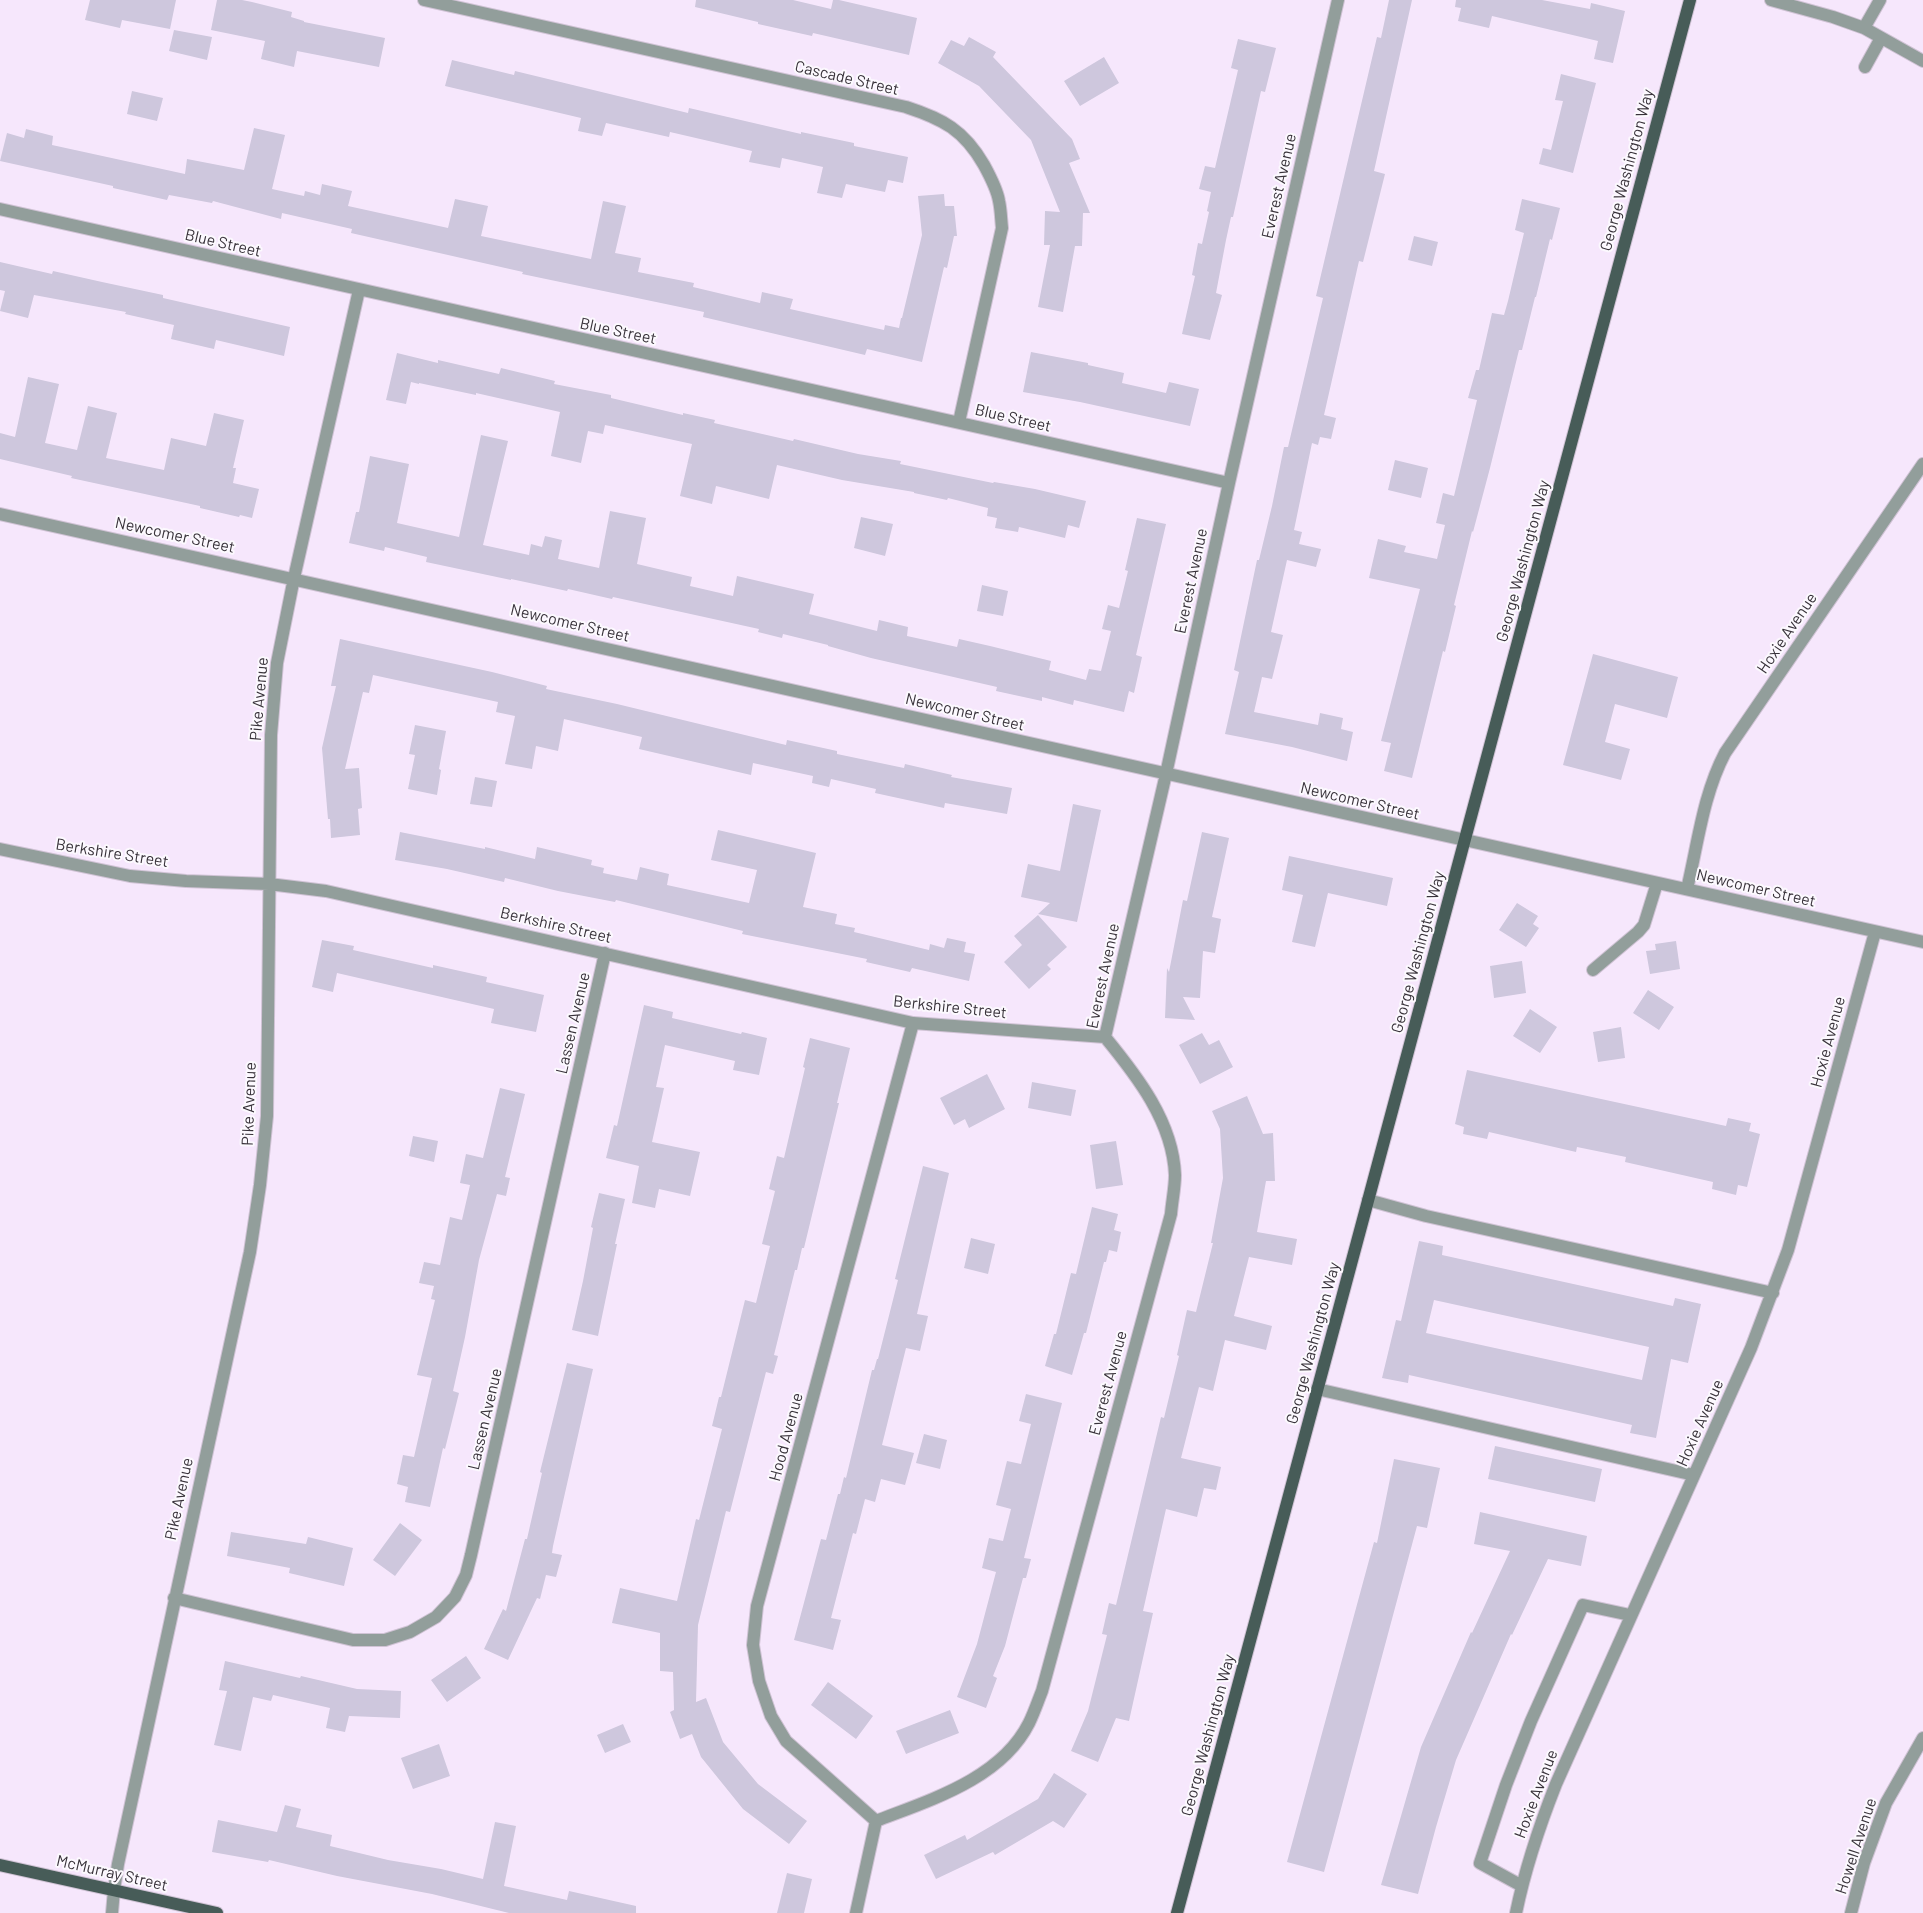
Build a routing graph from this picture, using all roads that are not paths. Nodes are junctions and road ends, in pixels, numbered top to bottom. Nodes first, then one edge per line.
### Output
1 (424, 0) edge
2 (1338, 0) edge
3 (1690, 0) edge
4 (1771, 0) edge
5 (1880, 0) edge
6 (1864, 28) junction
7 (1881, 38) junction
8 (1923, 61) edge
9 (1865, 67) dead end
10 (0, 209) edge
11 (359, 290) junction
12 (959, 422) junction
13 (1923, 464) edge
14 (1229, 483) junction
15 (0, 514) edge
16 (294, 578) junction
17 (1166, 774) junction
18 (1465, 841) junction
19 (0, 849) edge
20 (1657, 883) junction
21 (269, 884) junction
22 (1687, 889) junction
23 (1874, 932) junction
24 (1923, 942) edge
25 (605, 953) junction
26 (1593, 970) dead end
27 (913, 1022) junction
28 (1104, 1037) junction
29 (1368, 1200) junction
30 (1773, 1293) junction
31 (1317, 1389) junction
32 (1694, 1474) junction
33 (174, 1598) junction
34 (1630, 1615) junction
35 (1923, 1738) edge
36 (876, 1821) junction
37 (0, 1865) edge
38 (1522, 1886) junction
39 (114, 1890) junction
40 (112, 1913) edge
41 (217, 1913) edge
42 (856, 1913) edge
43 (1177, 1913) edge
44 (1516, 1913) edge
45 (1851, 1913) edge

1 - 12 street, Cascade Street
2 - 14 street, Everest Avenue
3 - 18 main road, George Washington Way
4 - 6 street
5 - 6 street
6 - 7 street
7 - 8 street
7 - 9 street
10 - 11 street, Blue Street
11 - 12 street, Blue Street
11 - 16 street, Pike Avenue
12 - 14 street, Blue Street
13 - 22 street, Hoxie Avenue
14 - 17 street, Everest Avenue
15 - 16 street, Newcomer Street
16 - 17 street, Newcomer Street
16 - 21 street, Pike Avenue
17 - 18 street, Newcomer Street
17 - 28 street, Everest Avenue
18 - 20 street, Newcomer Street
18 - 29 main road, George Washington Way
19 - 21 street, Berkshire Street
20 - 22 street, Newcomer Street
20 - 26 street
21 - 25 street, Berkshire Street
21 - 33 street, Pike Avenue
22 - 23 street, Newcomer Street
23 - 24 street, Newcomer Street
23 - 30 street, Hoxie Avenue
25 - 27 street, Berkshire Street
25 - 33 street, Lassen Avenue
27 - 28 street, Berkshire Street
27 - 36 street, Hood Avenue
28 - 36 street, Everest Avenue
29 - 30 street
29 - 31 main road, George Washington Way
30 - 32 street, Hoxie Avenue
31 - 32 street
31 - 43 main road, George Washington Way
32 - 34 street, Hoxie Avenue
33 - 39 street, Pike Avenue
34 - 38 street, Hoxie Avenue
34 - 38 street
35 - 45 street, Howell Avenue
36 - 42 street
37 - 39 main road, McMurray Street
38 - 44 street, Hoxie Avenue
39 - 40 street, Pike Avenue
39 - 41 main road, McMurray Street

